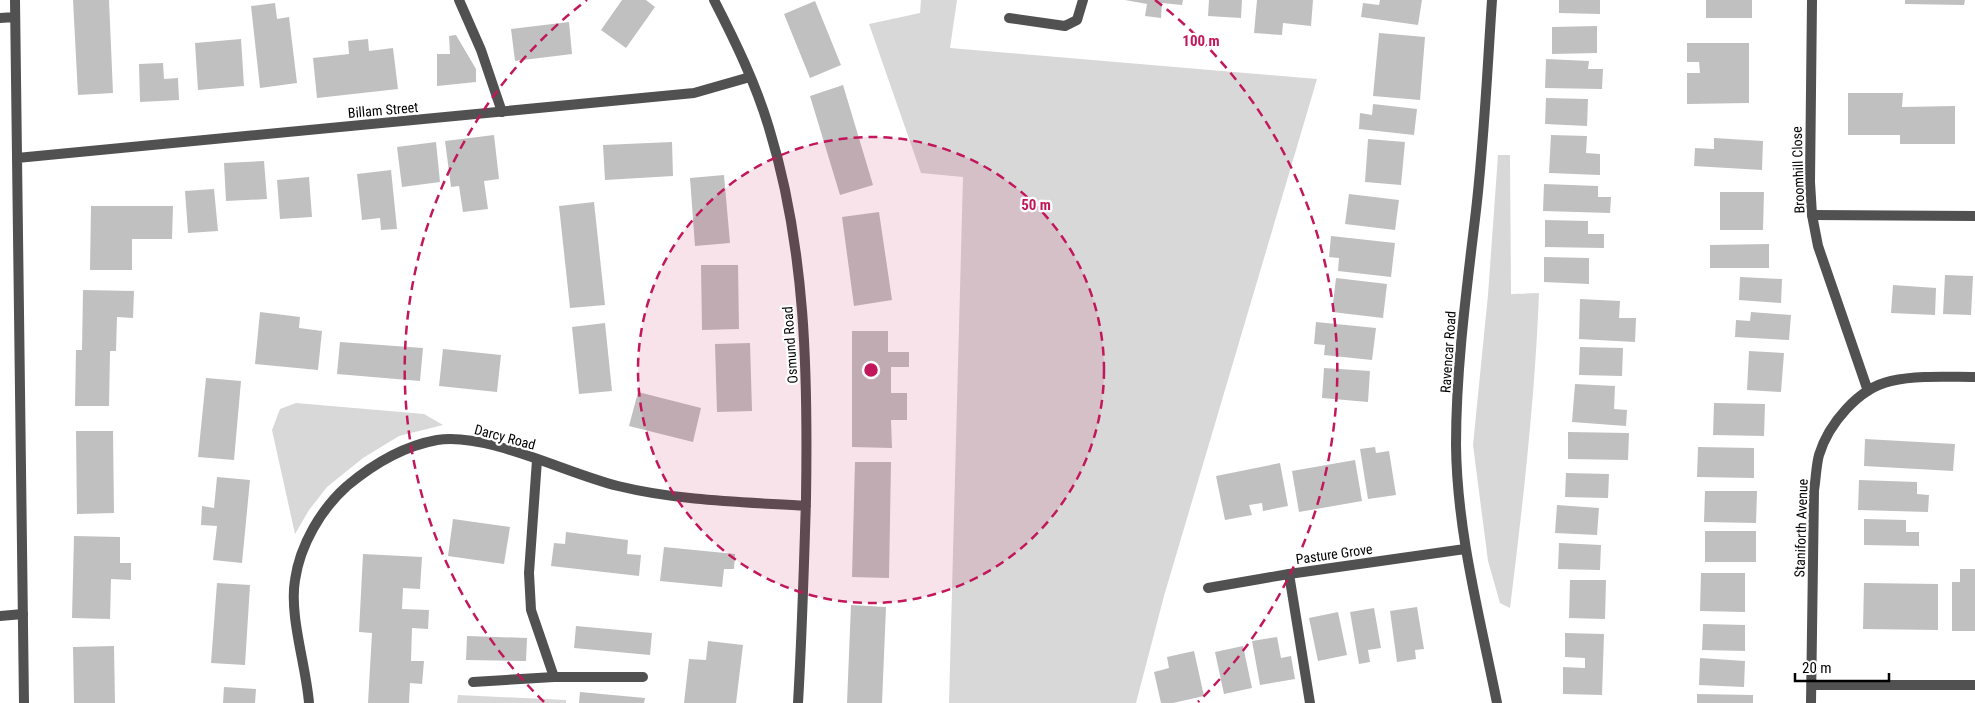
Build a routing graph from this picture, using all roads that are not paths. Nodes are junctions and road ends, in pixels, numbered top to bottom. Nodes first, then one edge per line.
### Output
1 (15, 0) edge
2 (459, 0) edge
3 (714, 0) edge
4 (1083, 0) edge
5 (1492, 0) edge
6 (1812, 0) edge
7 (15, 17) junction
8 (0, 18) edge
9 (1009, 18) dead end
10 (750, 77) junction
11 (502, 112) junction
12 (16, 158) junction
13 (1812, 215) junction
14 (1975, 216) edge
15 (1975, 377) edge
16 (1868, 391) junction
17 (536, 460) junction
18 (806, 506) junction
19 (1464, 550) junction
20 (1288, 574) junction
21 (1208, 588) dead end
22 (23, 614) junction
23 (0, 616) edge
24 (554, 677) junction
25 (643, 677) dead end
26 (473, 682) dead end
27 (1812, 685) junction
28 (1975, 685) edge
29 (24, 703) edge
30 (309, 703) edge
31 (798, 703) edge
32 (1310, 703) edge
33 (1496, 703) edge
34 (1811, 703) edge

1 - 7 street
2 - 11 street
3 - 10 street, Osmund Road
4 - 9 street
5 - 19 street, Ravencar Road
6 - 13 street, Broomhill Close
7 - 8 street
7 - 12 street
10 - 11 street, Billam Street
10 - 18 street, Osmund Road
11 - 12 street, Billam Street
12 - 22 street
13 - 14 street
13 - 16 street, Broomhill Close
15 - 16 street, Staniforth Avenue
16 - 27 street, Staniforth Avenue
17 - 18 street, Darcy Road
17 - 24 street
17 - 30 street, Darcy Road
18 - 31 street, Osmund Road
19 - 20 street, Pasture Grove
19 - 33 street, Ravencar Road
20 - 21 street, Pasture Grove
20 - 32 street
22 - 23 street
22 - 29 street
24 - 25 street
24 - 26 street
27 - 28 street
27 - 34 street, Staniforth Avenue

